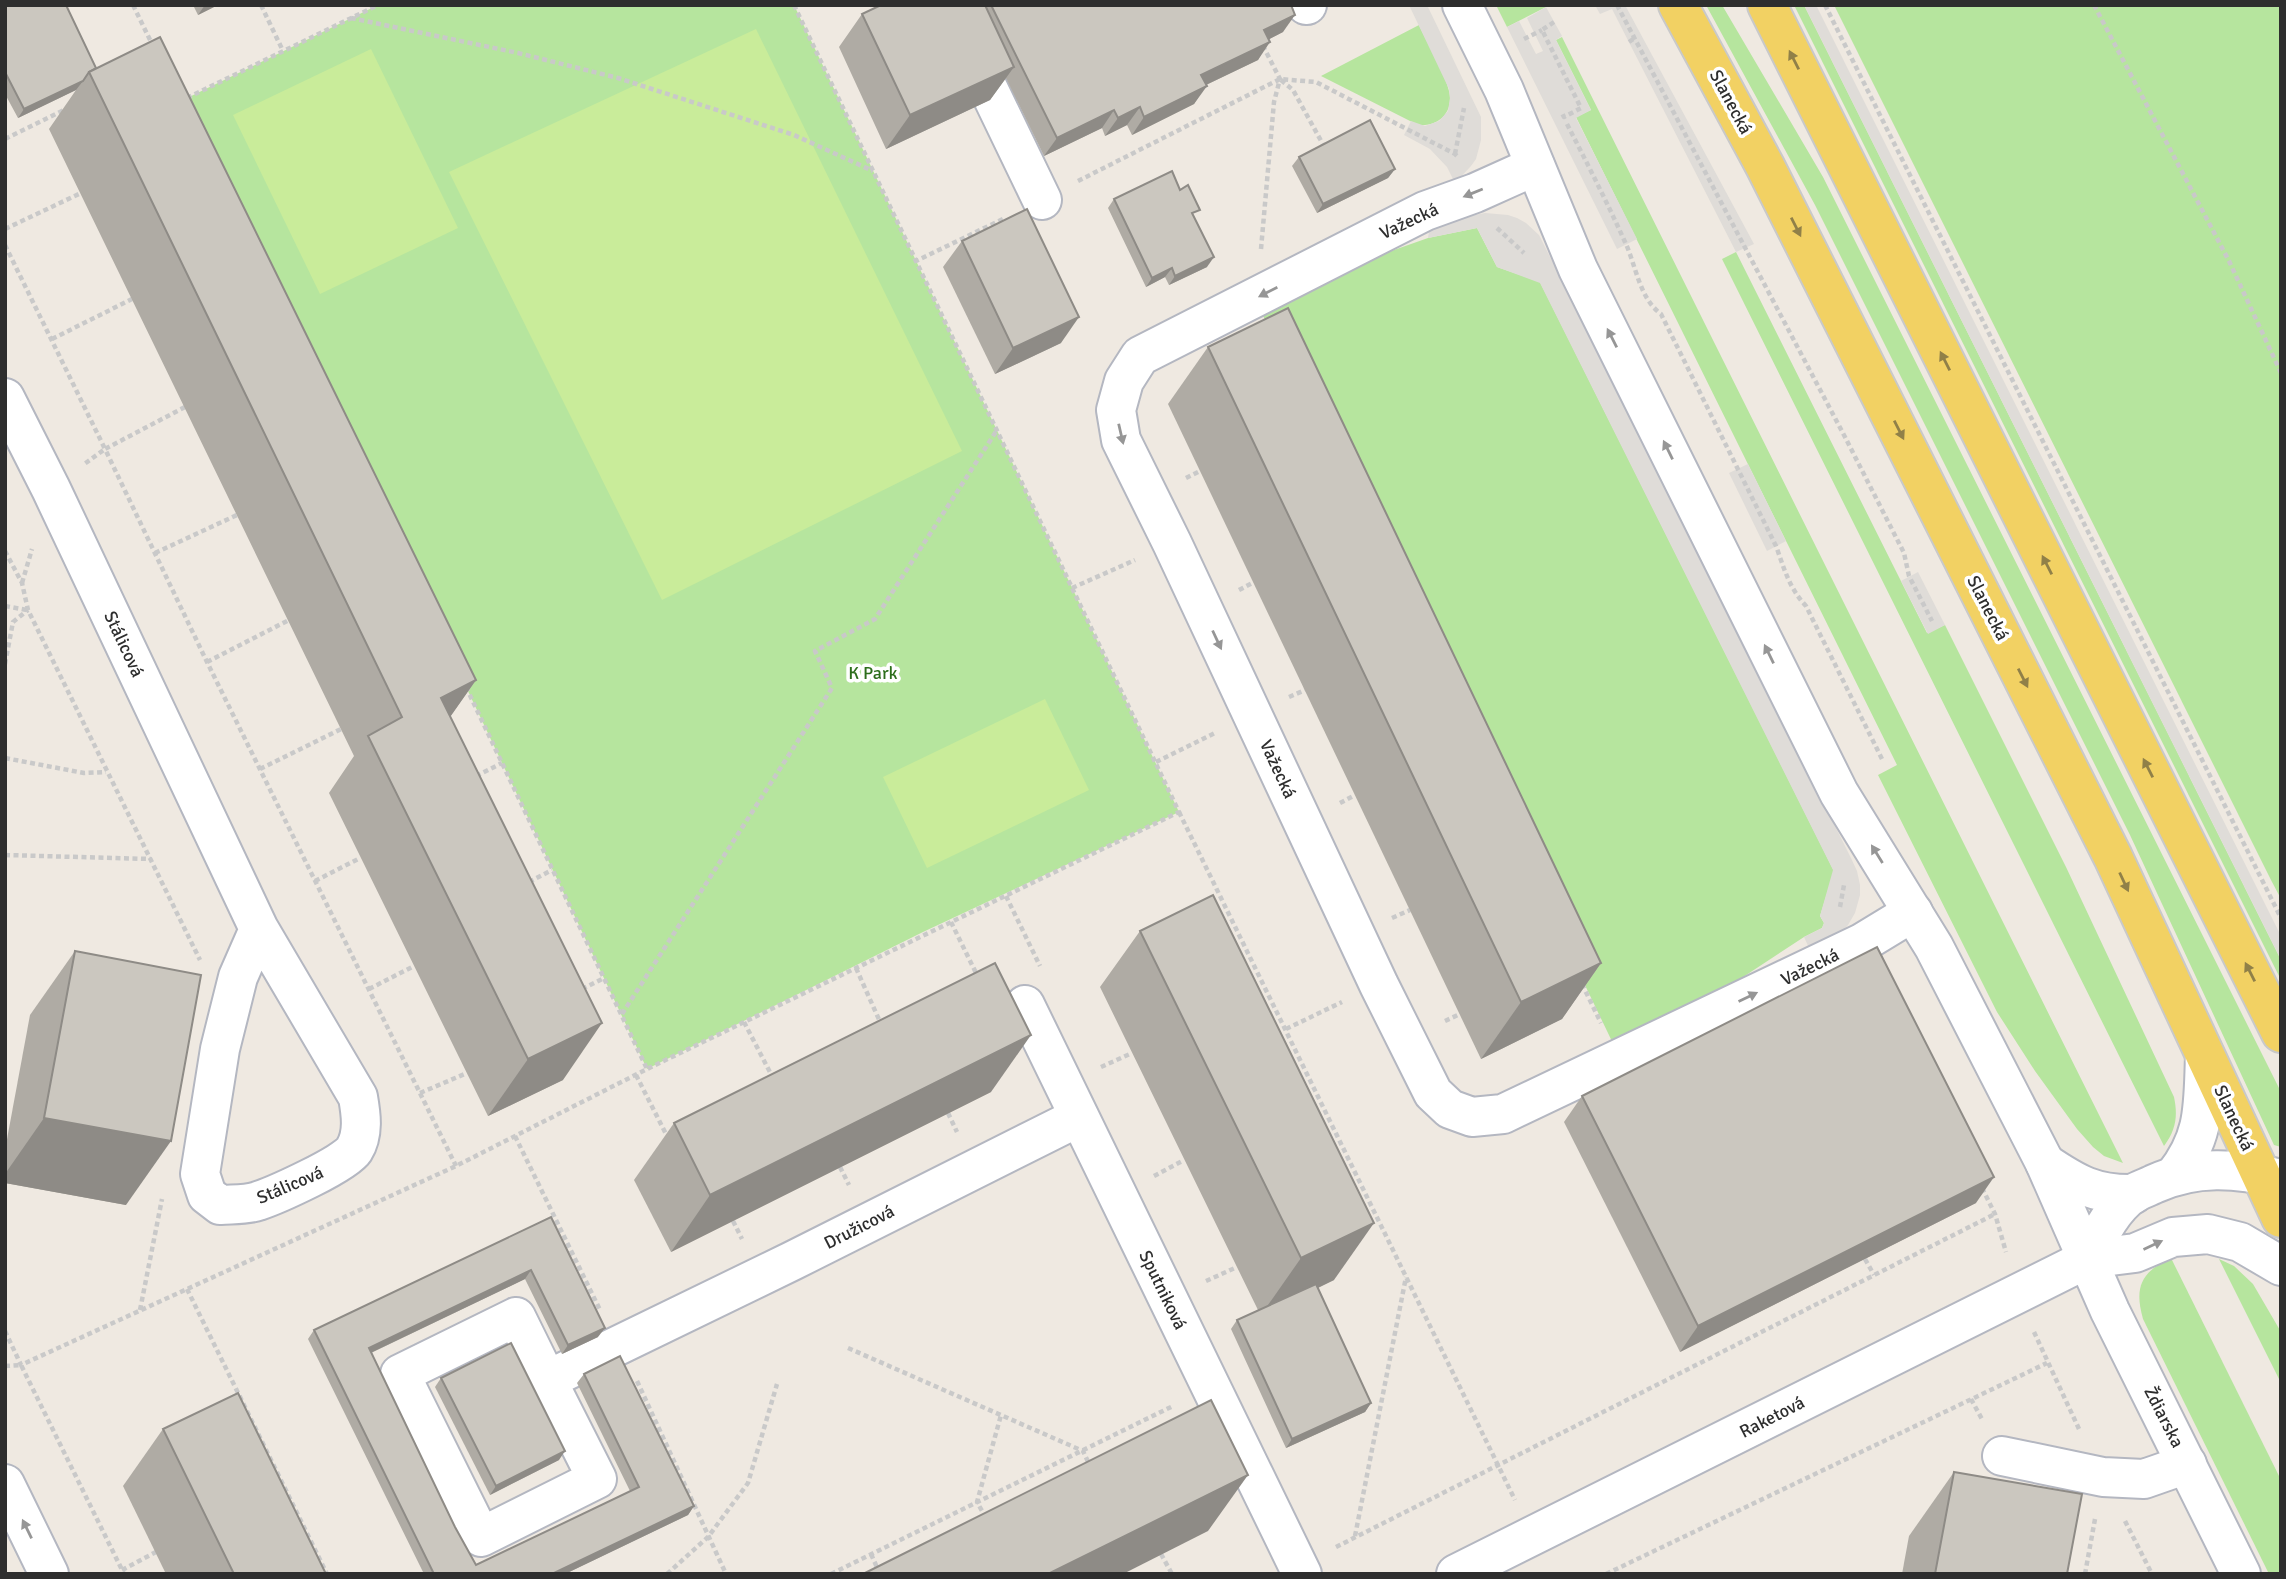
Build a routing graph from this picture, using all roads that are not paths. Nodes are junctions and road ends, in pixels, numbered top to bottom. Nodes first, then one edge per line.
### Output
1 (948, 5) edge
2 (1462, 5) edge
3 (1678, 5) edge
4 (1767, 5) edge
5 (1535, 166) junction
6 (1042, 200) road end
7 (5, 398) edge
8 (1913, 912) junction
9 (259, 929) junction
10 (1025, 1005) dead end
11 (2281, 1033) edge
12 (2205, 1056) junction
13 (1079, 1117) junction
14 (2045, 1163) junction
15 (2174, 1176) junction
16 (2271, 1176) edge
17 (2134, 1194) junction
18 (2281, 1218) edge
19 (2087, 1259) junction
20 (2281, 1266) edge
21 (547, 1380) junction
22 (2002, 1456) dead end
23 (2187, 1464) junction
24 (5, 1484) edge
25 (1314, 1563) edge
26 (49, 1574) edge
27 (1456, 1574) edge
28 (2241, 1574) edge

1 - 6 street
2 - 5 street
3 -> 12 main road, Slanecká
11 -> 4 main road
8 -> 5 street
5 -> 8 street, Važecká
7 - 9 street, Stálicová
8 - 14 street
9 - 9 street, Stálicová
10 - 13 street, Sputniková
12 - 15 street
12 - 16 main road, Slanecká
13 - 21 street, Družicová
13 - 25 street, Sputniková
14 - 17 street
14 - 19 street
15 - 16 street
15 - 17 street
16 - 18 main road, Slanecká
17 - 19 street
19 -> 20 street, Raketová
19 - 23 street, Ždiarska
19 - 27 street, Raketová
21 - 21 street
22 - 23 street
23 - 28 street, Ždiarska
26 -> 24 street

